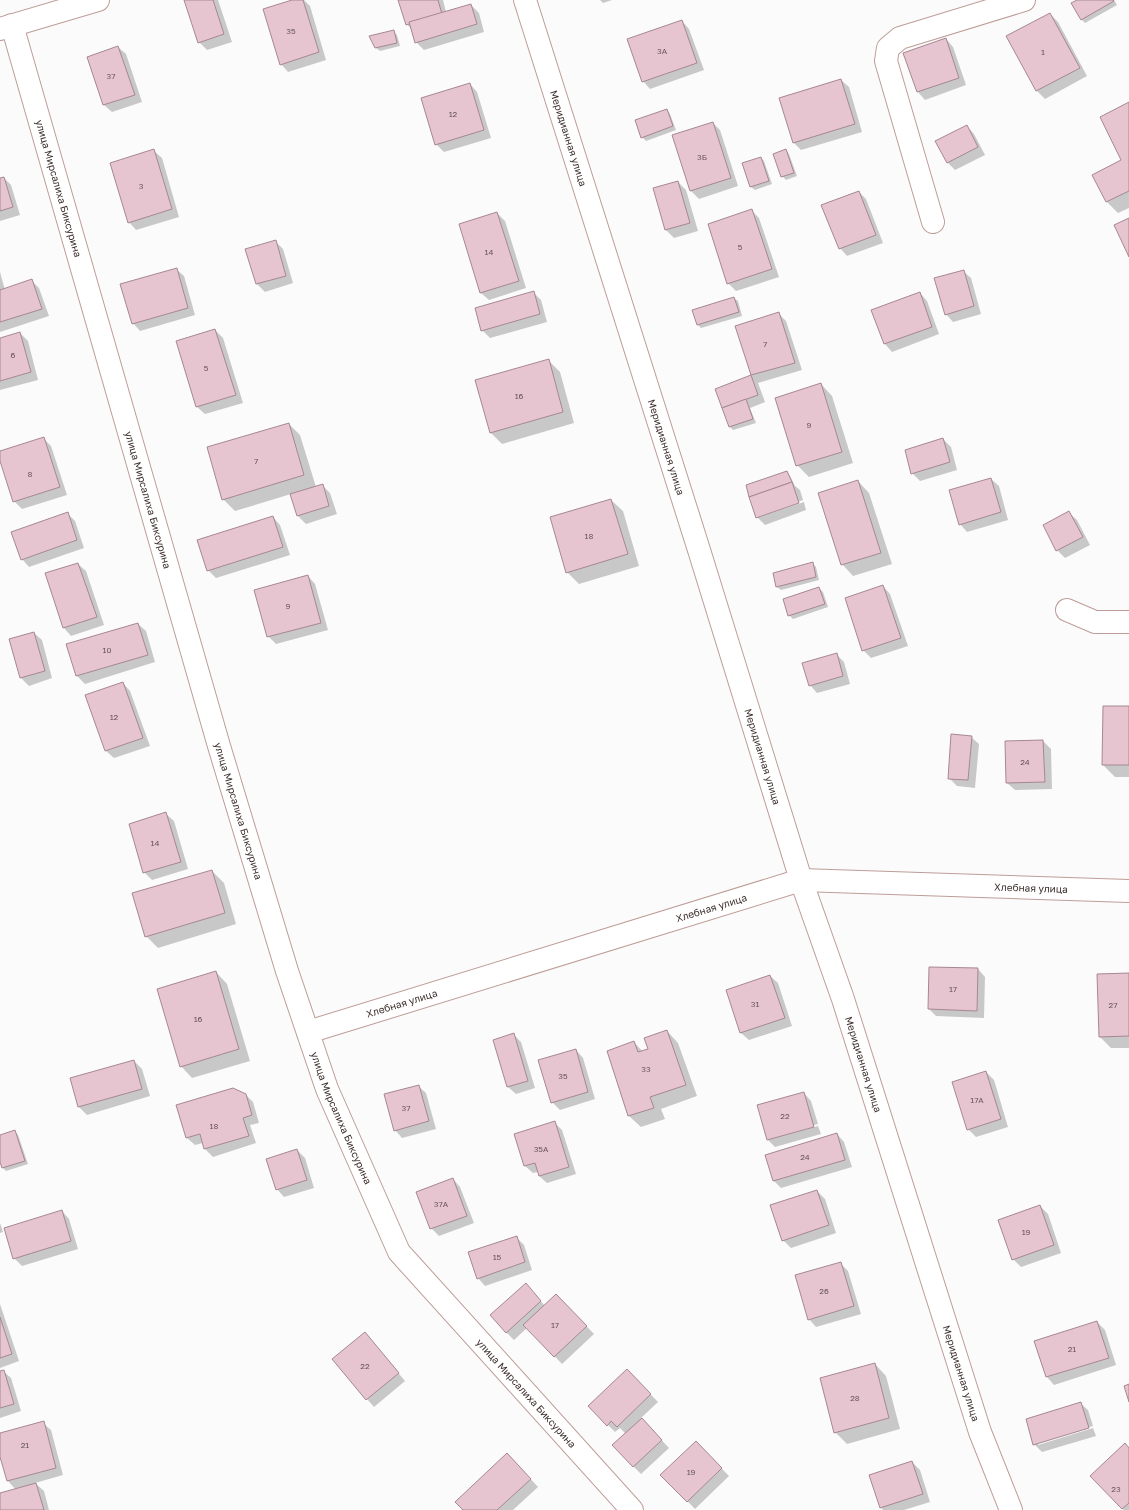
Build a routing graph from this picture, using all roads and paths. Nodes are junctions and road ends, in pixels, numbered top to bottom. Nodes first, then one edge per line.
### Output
1 (98, 0) edge
2 (525, 0) edge
3 (1024, 0) edge
4 (6, 27) edge
5 (933, 222) dead end
6 (1067, 610) dead end
7 (1129, 622) edge
8 (801, 880) junction
9 (1129, 891) edge
10 (308, 1032) junction
11 (632, 1510) edge
12 (1011, 1510) edge

1 - 4 street
2 - 8 street, Меридианная улица
3 - 5 street
4 - 10 street, улица Мирсалиха Биксурина
6 - 7 street
8 - 9 street, Хлебная улица
8 - 10 street, Хлебная улица
8 - 12 street, Меридианная улица
10 - 11 street, улица Мирсалиха Биксурина

